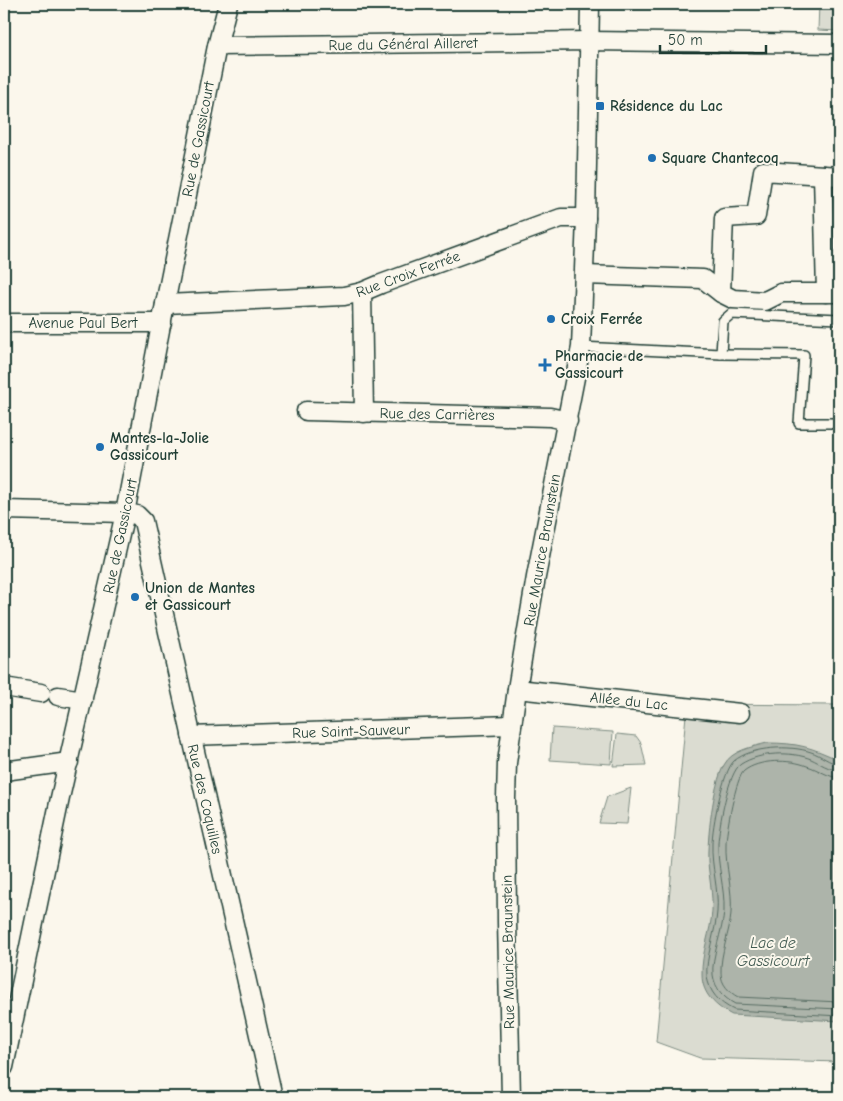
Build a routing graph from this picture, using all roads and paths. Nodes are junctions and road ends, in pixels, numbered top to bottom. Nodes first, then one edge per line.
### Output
1 (228, 4) edge
2 (590, 4) edge
3 (589, 41) junction
4 (839, 44) edge
5 (217, 46) junction
6 (831, 175) edge
7 (586, 218) junction
8 (584, 275) junction
9 (362, 292) junction
10 (721, 293) junction
11 (832, 293) edge
12 (165, 304) junction
13 (839, 319) edge
14 (4, 323) edge
15 (162, 323) junction
16 (581, 347) junction
17 (721, 354) junction
18 (306, 411) dead end
19 (364, 413) junction
20 (568, 421) junction
21 (839, 423) edge
22 (4, 510) edge
23 (126, 513) junction
24 (4, 687) edge
25 (517, 689) junction
26 (82, 700) junction
27 (740, 713) dead end
28 (512, 725) junction
29 (191, 736) junction
30 (68, 762) junction
31 (4, 771) edge
32 (4, 1063) edge
33 (273, 1097) edge
34 (511, 1097) edge

1 - 5 street, Rue de Gassicourt
2 - 3 street, Rue Maurice Braunstein
3 - 4 street, Rue du Général Ailleret
3 - 5 street, Rue du Général Ailleret
3 - 7 street, Rue Maurice Braunstein
5 - 12 street, Rue de Gassicourt
6 - 10 street
6 - 11 street
7 - 8 street, Rue Maurice Braunstein
7 - 9 street, Rue Croix Ferrée
8 - 10 street
8 - 16 street, Rue Maurice Braunstein
9 - 12 street, Rue Croix Ferrée
9 - 19 street
10 - 11 street
12 - 15 street, Rue de Gassicourt
13 - 17 lane
14 - 15 street, Avenue Paul Bert
15 - 23 street, Rue de Gassicourt
16 - 17 lane
16 - 20 street, Rue Maurice Braunstein
17 - 21 lane
18 - 19 street, Rue des Carrières
19 - 20 street, Rue des Carrières
20 - 25 street, Rue Maurice Braunstein
22 - 23 street
23 - 26 street, Rue de Gassicourt
23 - 29 street, Rue des Coquilles
24 - 26 street
25 - 27 street, Allée du Lac
25 - 28 street, Rue Maurice Braunstein
26 - 30 street, Rue de Gassicourt
28 - 29 street, Rue Saint-Sauveur
28 - 34 street, Rue Maurice Braunstein
29 - 33 street, Rue des Coquilles
30 - 31 street
30 - 32 street, Rue de Gassicourt

